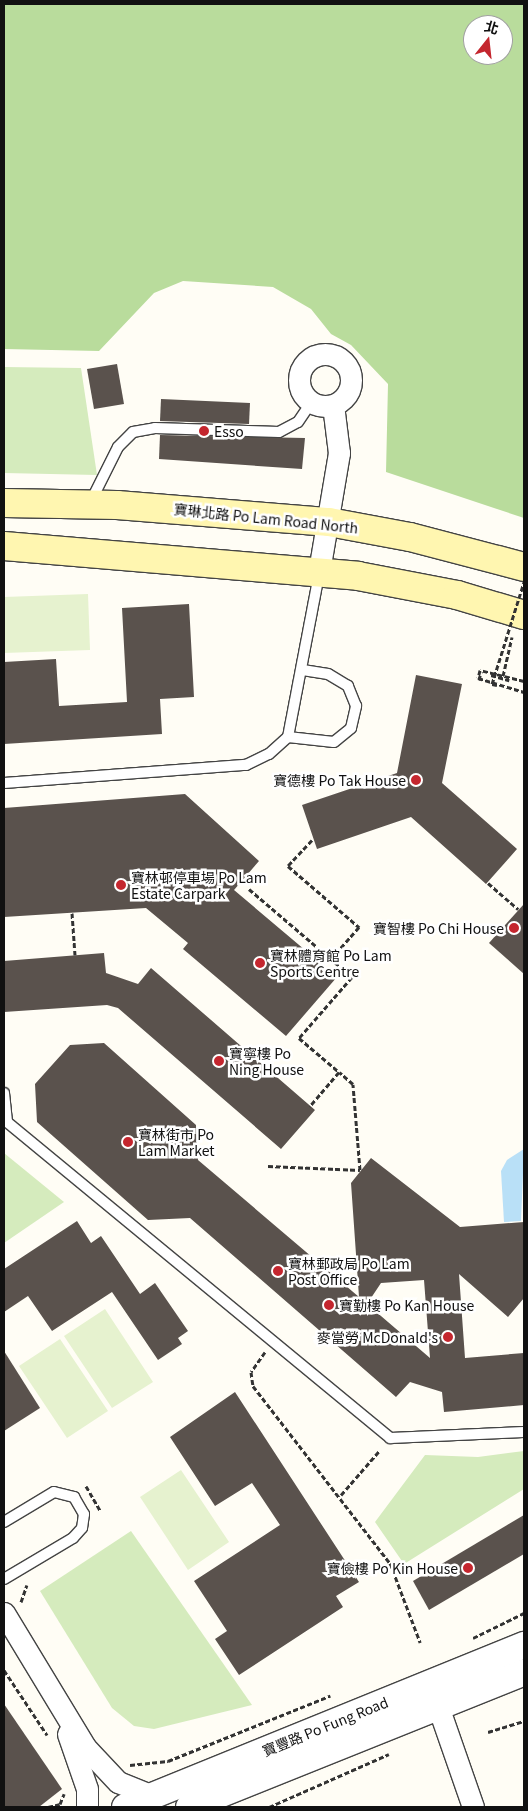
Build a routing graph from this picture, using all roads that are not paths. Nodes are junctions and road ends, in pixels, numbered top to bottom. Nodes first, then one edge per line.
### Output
1 (311, 403) junction
2 (333, 405) junction
3 (4, 503) edge
4 (89, 504) junction
5 (330, 522) junction
6 (4, 546) edge
7 (524, 567) edge
8 (319, 571) junction
9 (518, 626) edge
10 (304, 670) junction
11 (288, 737) junction
12 (4, 783) edge
13 (4, 1093) edge
14 (524, 1432) edge
15 (4, 1522) edge
16 (4, 1579) edge
17 (6, 1620) edge
18 (524, 1645) edge
19 (524, 1672) edge
20 (52, 1694) junction
21 (434, 1695) junction
22 (153, 1796) junction
23 (87, 1807) edge
24 (125, 1807) edge
25 (189, 1807) edge
26 (473, 1807) edge

1 - 2 street
1 - 2 street
1 - 4 lane
2 - 5 street
3 - 4 main road, 寶琳北路 Po Lam Road North
4 - 5 main road, 寶琳北路 Po Lam Road North
5 - 7 main road, 寶琳北路 Po Lam Road North
5 - 8 street
6 - 8 main road
8 - 9 main road
8 - 10 lane
10 - 11 lane
10 - 11 lane
11 - 12 lane
13 - 14 lane
15 - 16 lane
17 - 20 street
18 - 21 street, 寶豐路 Po Fung Road
19 - 21 street, 寶豐路 Po Fung Road
20 - 22 street
20 - 23 street
21 - 22 street, 寶豐路 Po Fung Road
21 - 25 street, 寶豐路 Po Fung Road
21 - 26 street
22 - 24 street, 寶豐路 Po Fung Road

